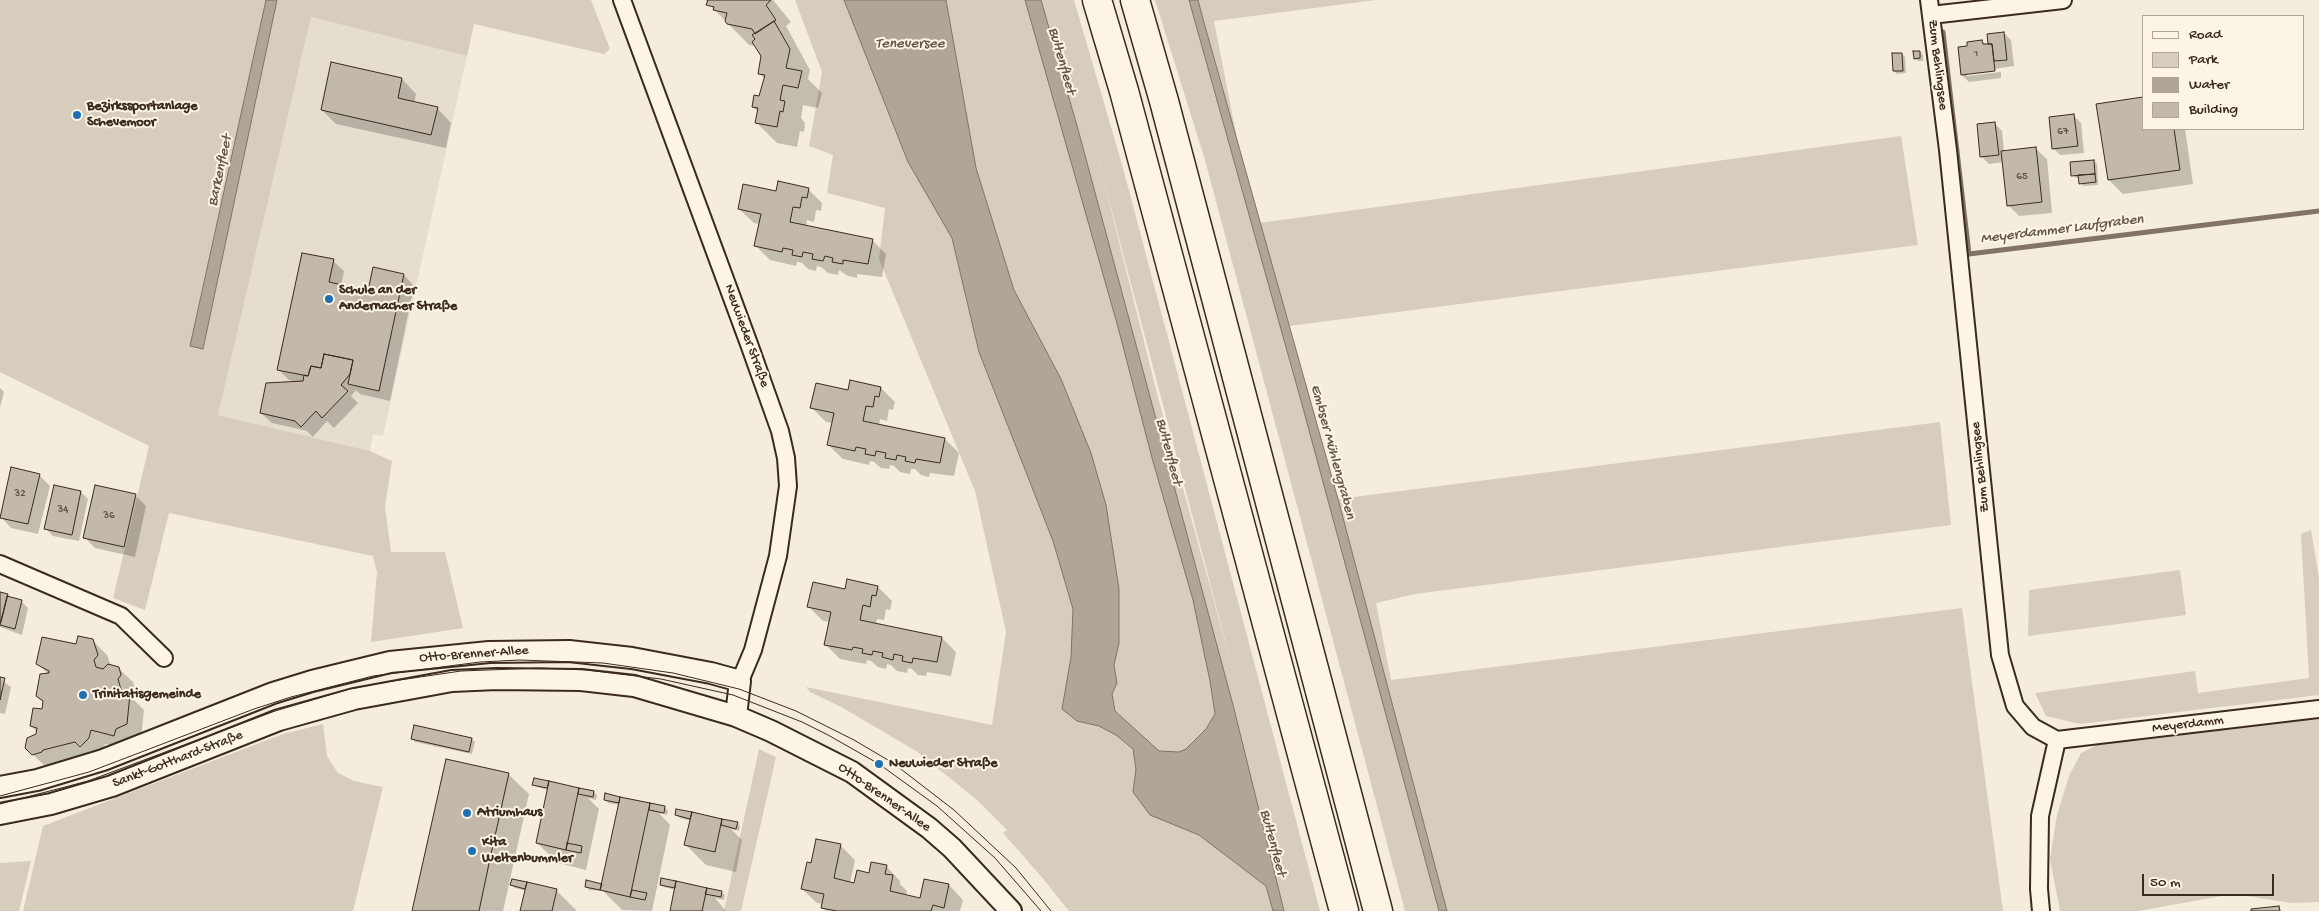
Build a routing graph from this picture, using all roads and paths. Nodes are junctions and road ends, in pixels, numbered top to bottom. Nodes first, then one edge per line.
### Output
1 (622, 0) edge
2 (1098, 0) edge
3 (1135, 0) edge
4 (2063, 0) edge
5 (1930, 8) edge
6 (0, 564) edge
7 (164, 658) dead end
8 (740, 681) junction
9 (354, 699) joint
10 (2319, 709) edge
11 (736, 716) junction
12 (208, 719) joint
13 (2057, 740) junction
14 (0, 787) edge
15 (0, 814) edge
16 (1011, 911) edge
17 (1344, 911) edge
18 (1378, 911) edge
19 (2041, 911) edge

1 - 8 street, Neuwieder Straße
2 - 17 highway
3 - 18 highway
4 - 5 street
5 - 13 street, Zum Behlingsee
6 - 7 street
8 - 11 street
8 - 12 street, Otto-Brenner-Allee
9 - 11 street, Otto-Brenner-Allee
9 - 15 street, Sankt-Gotthard-Straße
10 - 13 street, Meyerdamm
11 - 16 street, Otto-Brenner-Allee
12 - 14 street, Sankt-Gotthard-Straße
13 - 19 street

